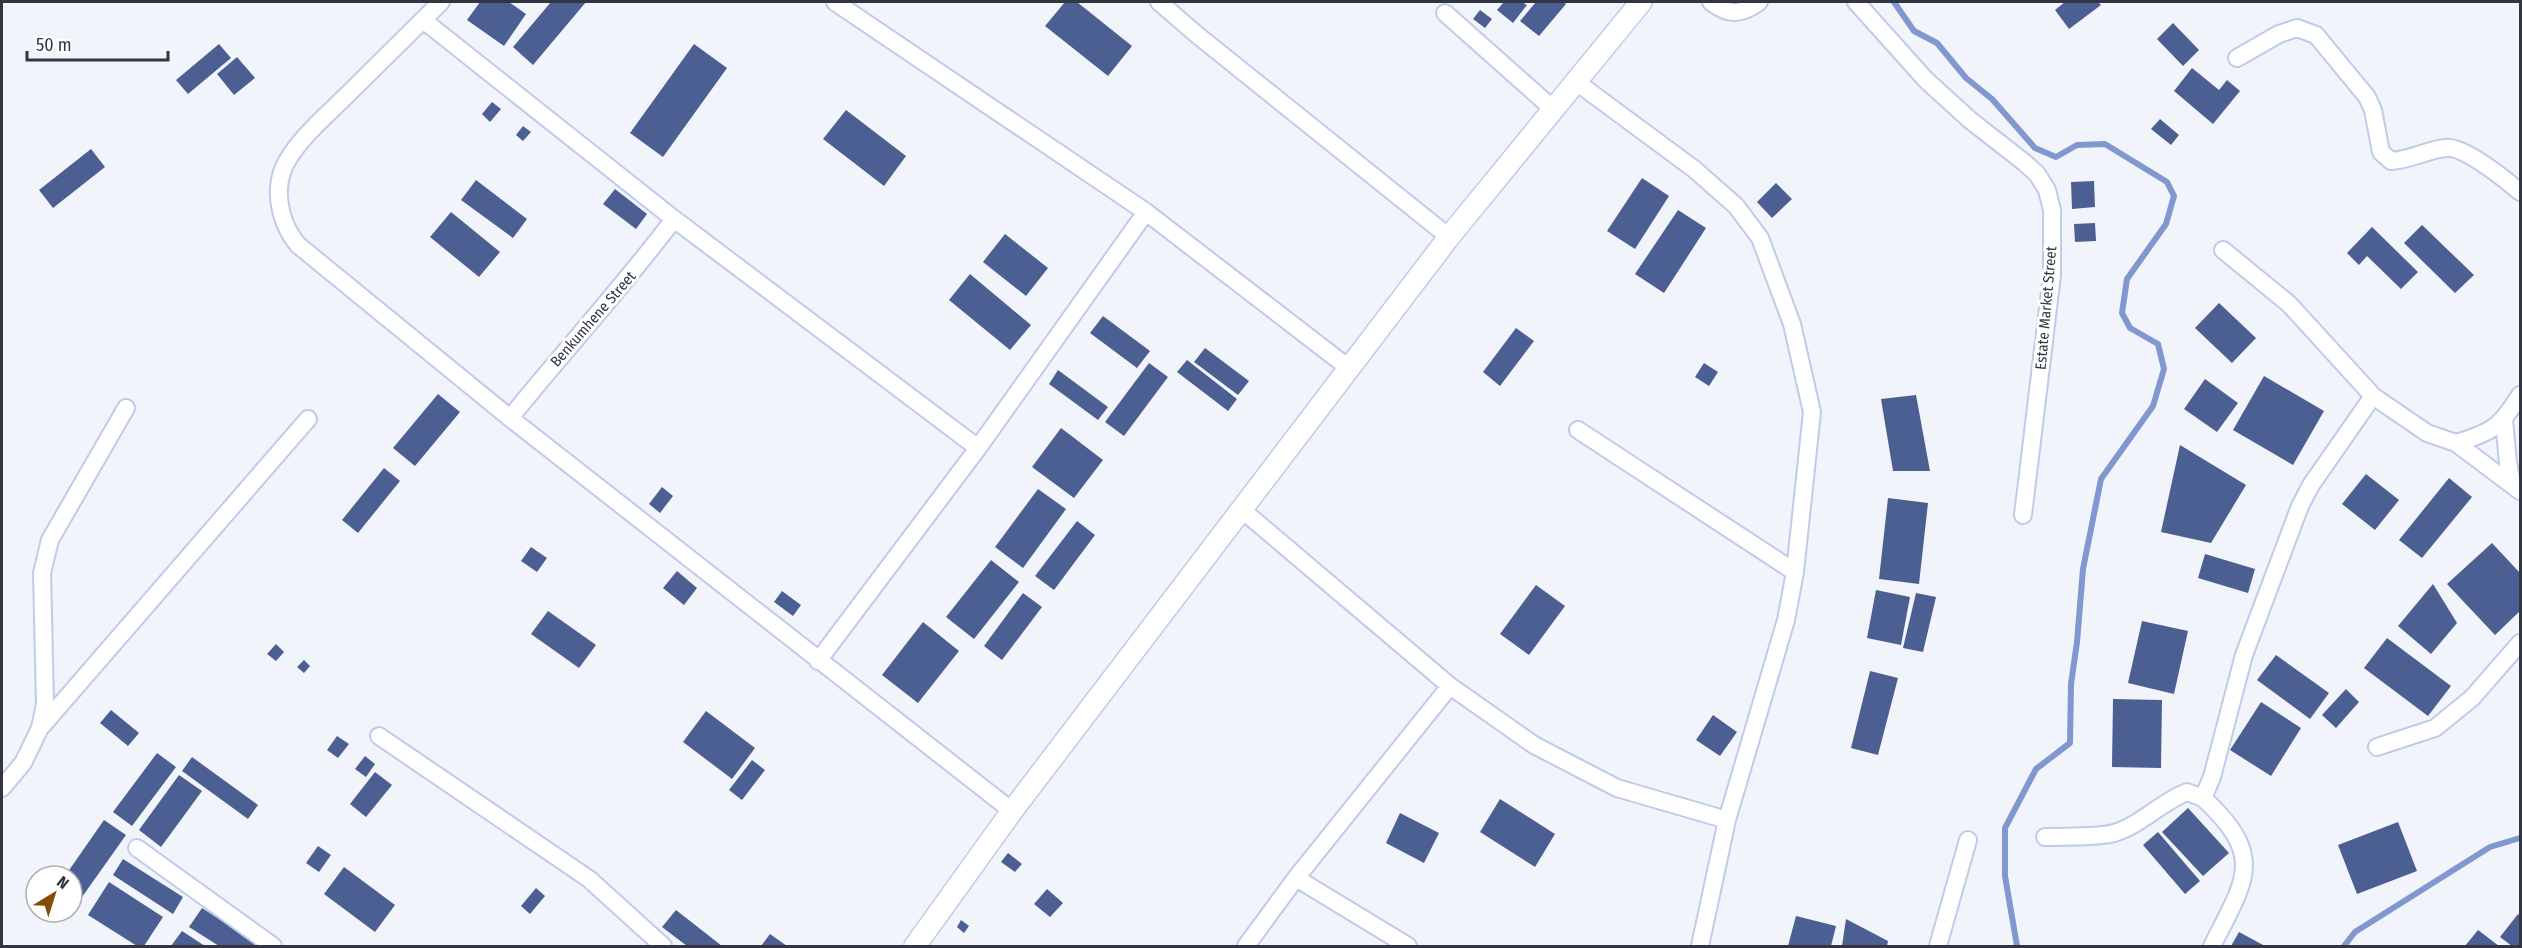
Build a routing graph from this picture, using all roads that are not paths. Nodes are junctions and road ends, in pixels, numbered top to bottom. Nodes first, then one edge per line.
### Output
1 (441, 2) edge
2 (835, 2) edge
3 (1159, 2) edge
4 (1641, 2) edge
5 (1710, 2) edge
6 (1759, 2) edge
7 (1856, 2) edge
8 (1445, 13) dead end
9 (423, 20) junction
10 (2238, 58) dead end
11 (1575, 81) junction
12 (1552, 109) junction
13 (2520, 192) edge
14 (1146, 212) junction
15 (674, 219) junction
16 (1449, 237) junction
17 (2223, 250) dead end
18 (1350, 369) junction
19 (2520, 395) edge
20 (2373, 396) junction
21 (126, 408) dead end
22 (510, 418) junction
23 (308, 419) dead end
24 (2504, 420) junction
25 (1578, 430) dead end
26 (2456, 443) junction
27 (978, 448) junction
28 (2516, 487) edge
29 (1241, 508) junction
30 (2023, 515) dead end
31 (1795, 572) junction
32 (2520, 643) edge
33 (818, 661) junction
34 (1450, 686) junction
35 (40, 728) junction
36 (378, 736) dead end
37 (2377, 747) dead end
38 (2, 788) edge
39 (2203, 798) junction
40 (1012, 811) junction
41 (1727, 820) junction
42 (2045, 837) dead end
43 (1968, 840) dead end
44 (137, 848) dead end
45 (1296, 878) junction
46 (645, 941) edge
47 (273, 946) edge
48 (663, 946) edge
49 (915, 946) edge
50 (1246, 946) edge
51 (1408, 946) edge
52 (1700, 946) edge
53 (1938, 946) edge
54 (2212, 946) edge

1 - 9 street
2 - 14 street
3 - 16 street
4 - 11 street
5 - 6 street
7 - 30 street, Estate Market Street
8 - 12 street
9 - 15 street
9 - 22 street
10 - 13 street
11 - 12 street
11 - 31 street
12 - 16 street
14 - 18 street
14 - 27 street
15 - 22 street, Benkumhene Street
15 - 27 street
16 - 18 street
17 - 20 street
18 - 29 street
19 - 24 street
20 - 26 street
20 - 39 street
21 - 35 street
22 - 33 street
23 - 35 street
24 - 26 street
24 - 28 street
25 - 31 street
26 - 28 street
27 - 33 street
29 - 34 street
29 - 40 street
31 - 41 street
32 - 37 street
33 - 40 street
34 - 41 street
34 - 45 street
35 - 38 street
36 - 46 street
39 - 42 street
39 - 54 street
40 - 49 street
41 - 52 street
43 - 53 street
44 - 47 street
45 - 50 street
45 - 51 street
46 - 48 street

